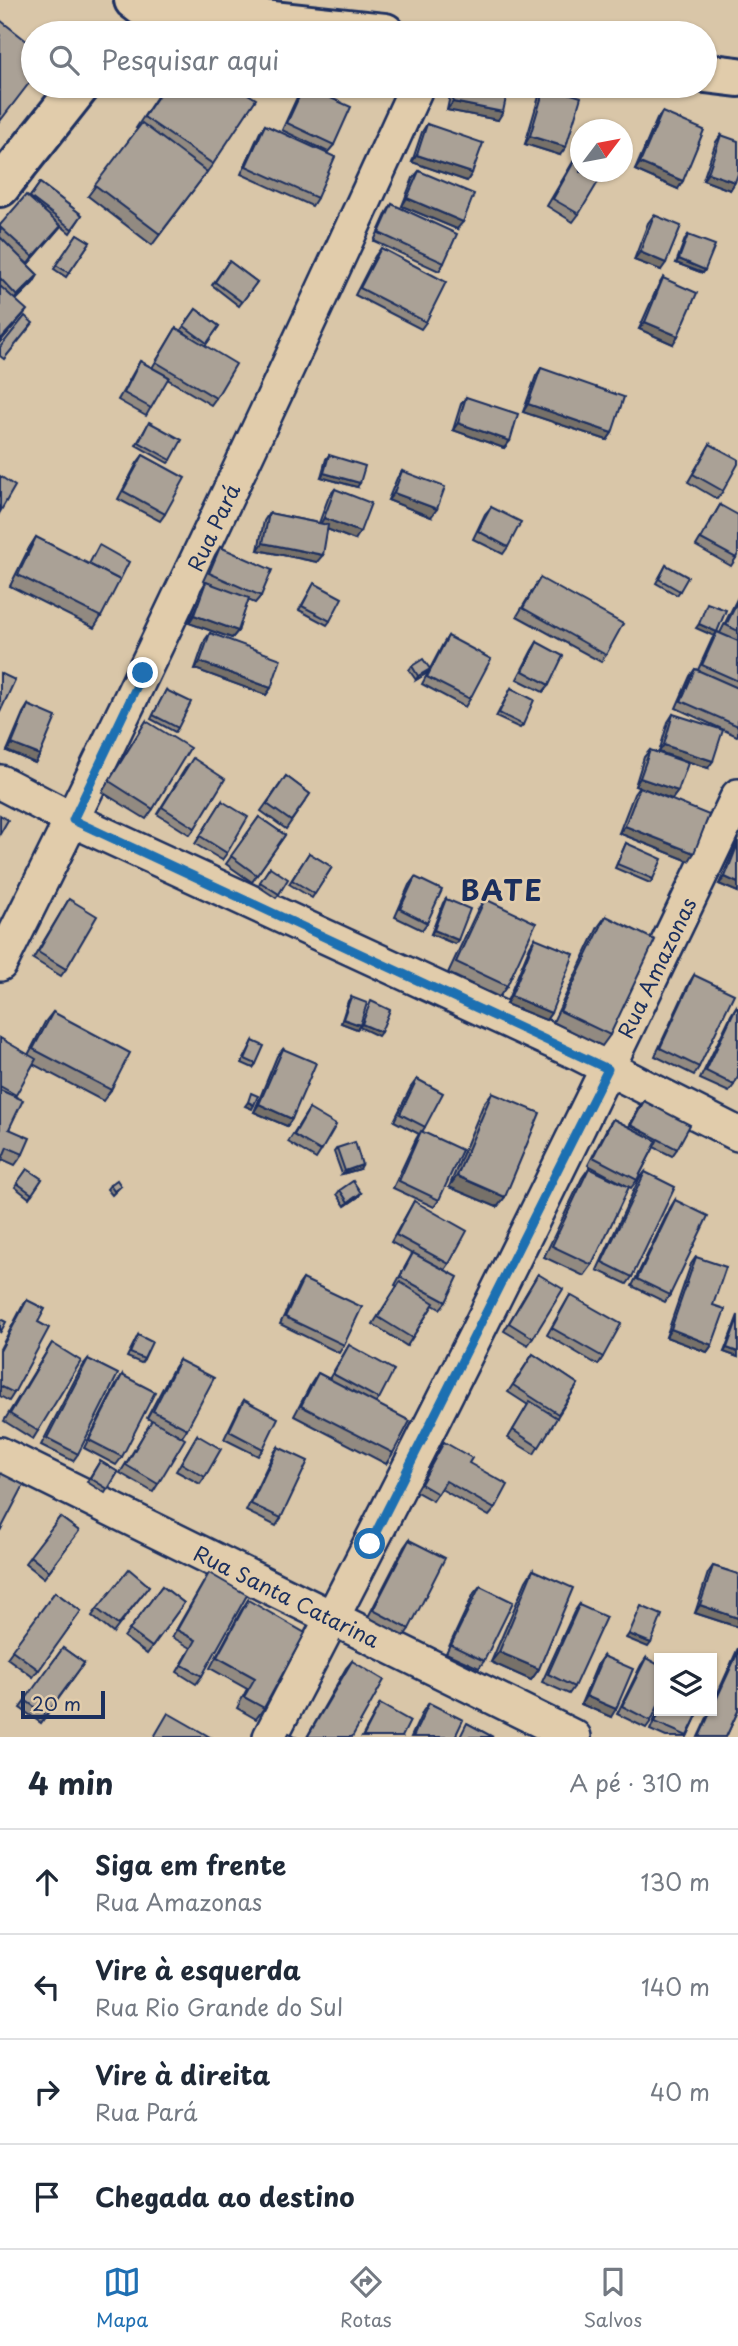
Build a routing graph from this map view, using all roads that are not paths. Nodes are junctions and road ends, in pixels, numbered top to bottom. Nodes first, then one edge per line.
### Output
1 (133, 14) edge
2 (226, 21) edge
3 (717, 74) edge
4 (738, 77) edge
5 (70, 98) edge
6 (412, 98) edge
7 (0, 187) edge
8 (0, 782) edge
9 (738, 796) edge
10 (73, 820) junction
11 (0, 964) edge
12 (608, 1069) junction
13 (738, 1134) edge
14 (0, 1454) edge
15 (332, 1619) junction
16 (270, 1737) edge
17 (573, 1737) edge

1 - 2 street
3 - 4 street
5 - 7 street
6 - 10 street, Rua Pará
8 - 10 street
9 - 12 street, Rua Amazonas
10 - 11 street, Rua Pará
10 - 12 street
12 - 13 street
12 - 15 street, Rua Amazonas
14 - 15 street, Rua Santa Catarina
15 - 16 street, Rua Amazonas
15 - 17 street, Rua Santa Catarina

